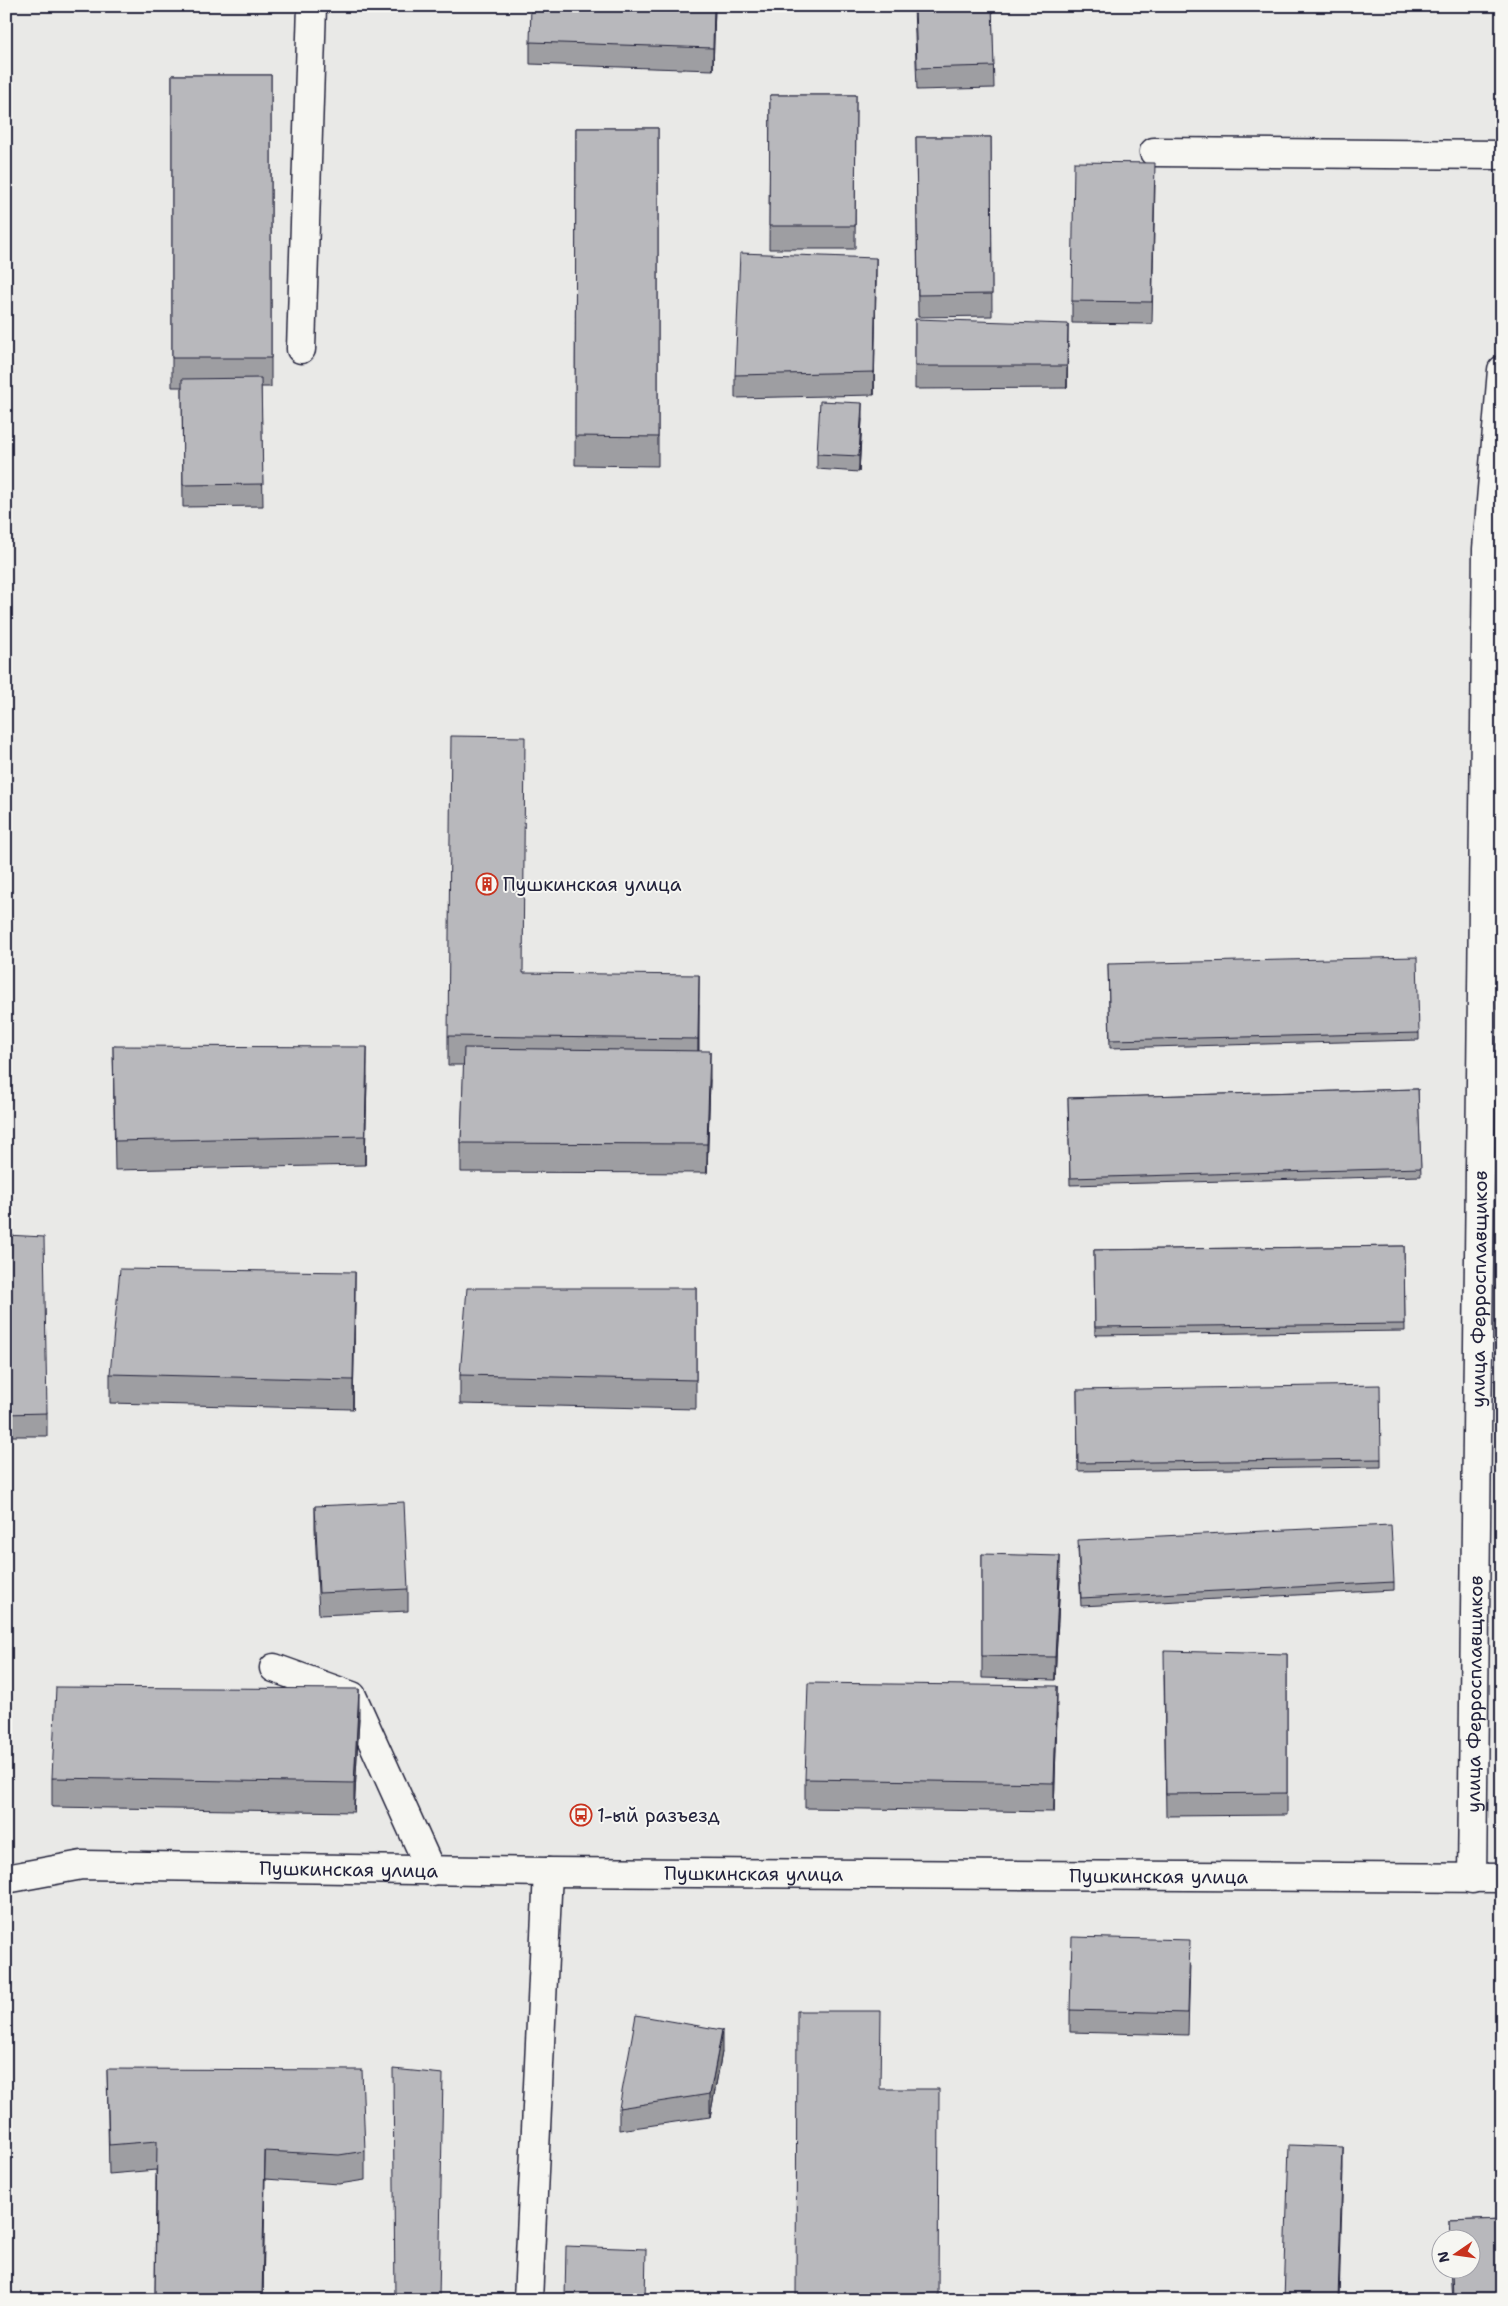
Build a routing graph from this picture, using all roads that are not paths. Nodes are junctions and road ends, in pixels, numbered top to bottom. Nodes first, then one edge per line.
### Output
1 (312, 6) edge
2 (1154, 152) dead end
3 (1502, 155) edge
4 (301, 350) dead end
5 (1502, 370) edge
6 (1494, 550) edge
7 (274, 1668) dead end
8 (431, 1871) junction
9 (548, 1872) junction
10 (1502, 1878) edge
11 (6, 1879) edge
12 (1472, 1879) junction
13 (528, 2300) edge

1 - 4 street
2 - 3 street
5 - 6 street, улица Ферросплавщиков
6 - 12 street, улица Ферросплавщиков
7 - 8 street
8 - 9 street, Пушкинская улица
8 - 11 street, Пушкинская улица
9 - 12 street, Пушкинская улица
9 - 13 street
10 - 12 street, Пушкинская улица

